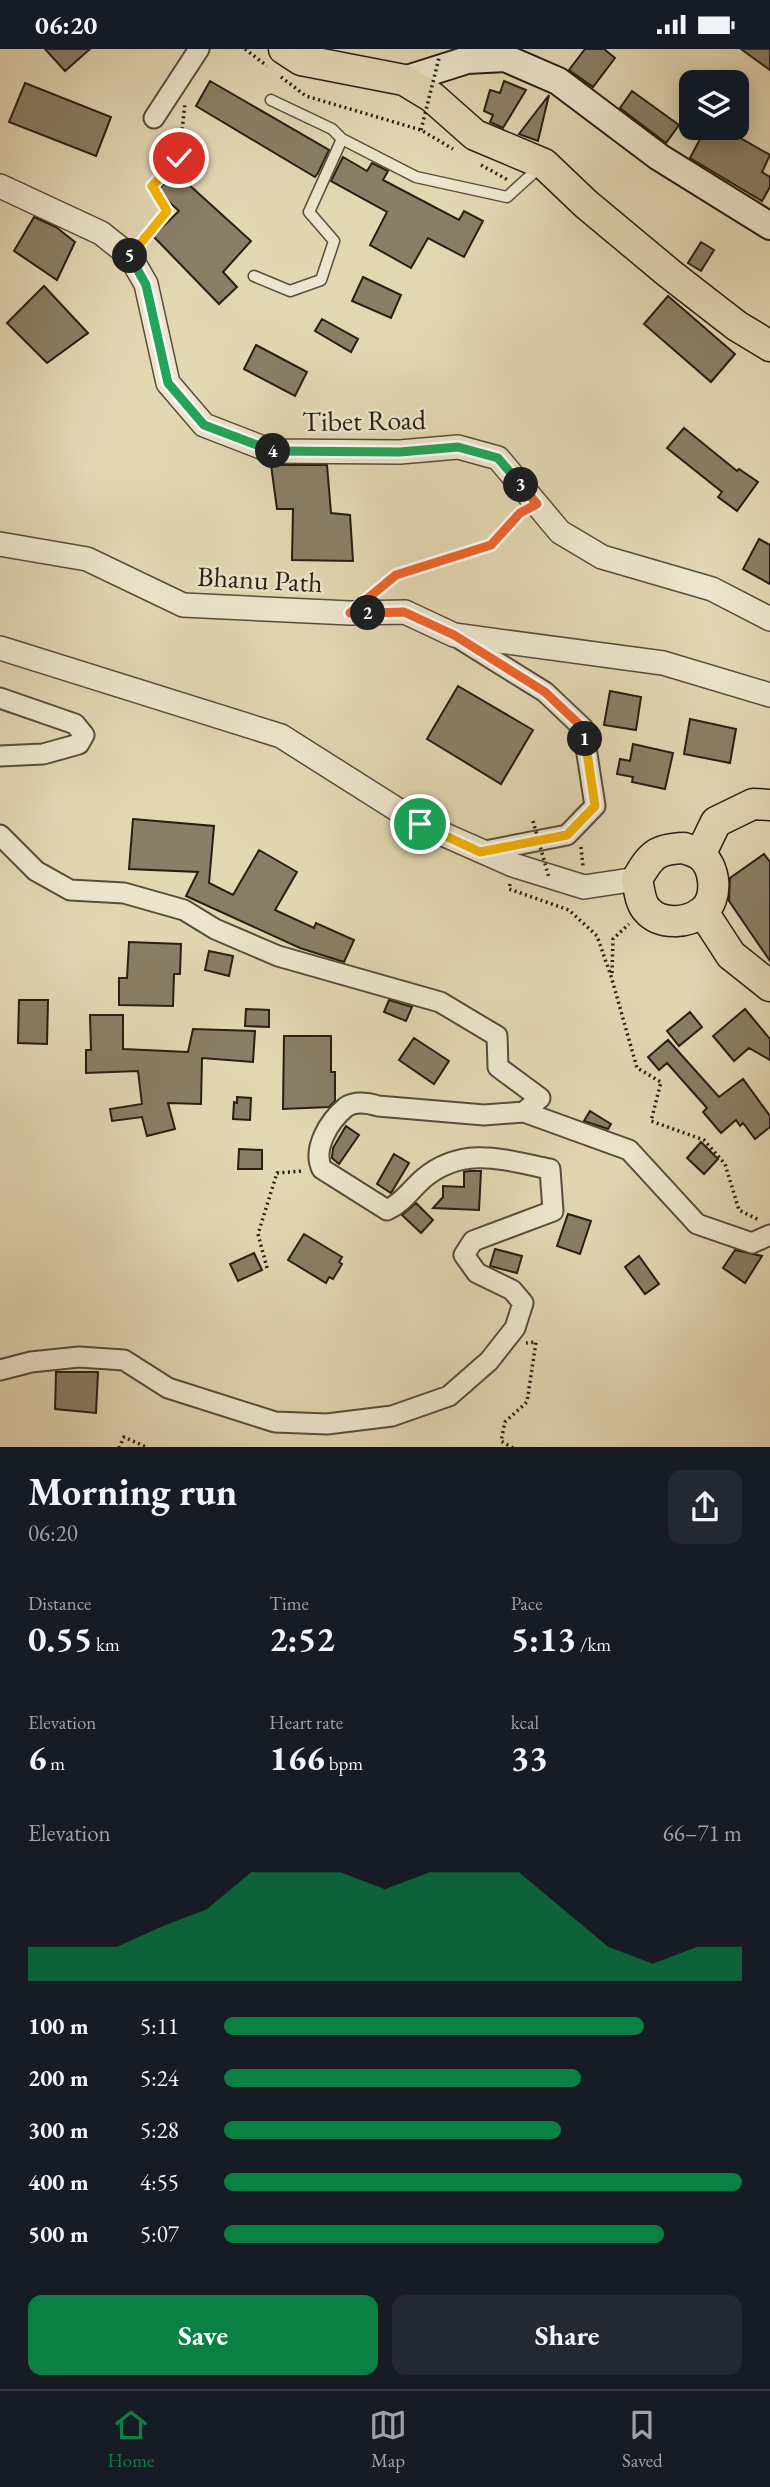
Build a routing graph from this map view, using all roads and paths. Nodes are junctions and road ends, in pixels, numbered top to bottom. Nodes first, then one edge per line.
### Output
1 (199, 49) edge
2 (245, 49) edge
3 (284, 49) edge
4 (439, 58) dead end
5 (404, 80) junction
6 (271, 100) dead end
7 (185, 102) dead end
8 (153, 118) dead end
9 (421, 130) junction
10 (342, 139) junction
11 (454, 149) dead end
12 (475, 161) dead end
13 (544, 164) junction
14 (0, 186) edge
15 (519, 187) junction
16 (770, 226) edge
17 (130, 256) junction
18 (254, 276) dead end
19 (770, 347) edge
20 (537, 504) junction
21 (0, 544) edge
22 (350, 613) junction
23 (770, 619) edge
24 (454, 635) junction
25 (0, 648) edge
26 (770, 695) edge
27 (0, 698) edge
28 (0, 756) edge
29 (770, 806) edge
30 (533, 821) dead end
31 (0, 835) edge
32 (567, 835) junction
33 (480, 852) junction
34 (700, 855) junction
35 (513, 865) junction
36 (549, 878) junction
37 (638, 879) junction
38 (584, 887) junction
39 (646, 909) junction
40 (703, 912) junction
41 (731, 955) junction
42 (770, 967) edge
43 (611, 977) junction
44 (770, 986) edge
45 (524, 1111) junction
46 (323, 1170) junction
47 (765, 1228) edge
48 (267, 1268) dead end
49 (515, 1328) junction
50 (0, 1370) edge
51 (119, 1447) edge
52 (148, 1447) edge
53 (513, 1447) edge

1 - 8 street
2 - 9 path
3 - 5 main road
4 - 9 path, bridge
5 - 13 main road
5 - 16 main road
6 - 10 lane
7 - 17 path
9 - 11 path
10 - 15 lane
10 - 18 lane
12 - 15 path
13 - 15 lane
13 - 19 main road
14 - 17 street, Tibet Road
17 - 20 street, Tibet Road
20 - 22 path
20 - 23 street, Tibet Road
21 - 22 street, Bhanu Path
22 - 24 street, Bhanu Path
24 - 26 street, Bhanu Path
24 - 32 street
25 - 33 street
27 - 28 street
29 - 34 main road
30 - 36 path, bridge
31 - 45 street
32 - 33 street
32 - 38 path
33 - 35 street
34 - 37 main road
34 - 40 main road
35 - 36 street
35 - 43 path
36 - 38 street
37 - 38 street
37 - 39 main road
39 - 40 main road
39 - 43 path
40 - 41 main road
41 - 42 street
41 - 44 main road
43 - 47 path
45 - 46 street
45 - 47 street
46 - 48 path
46 - 49 street
49 - 50 street
49 - 53 path
51 - 52 path

